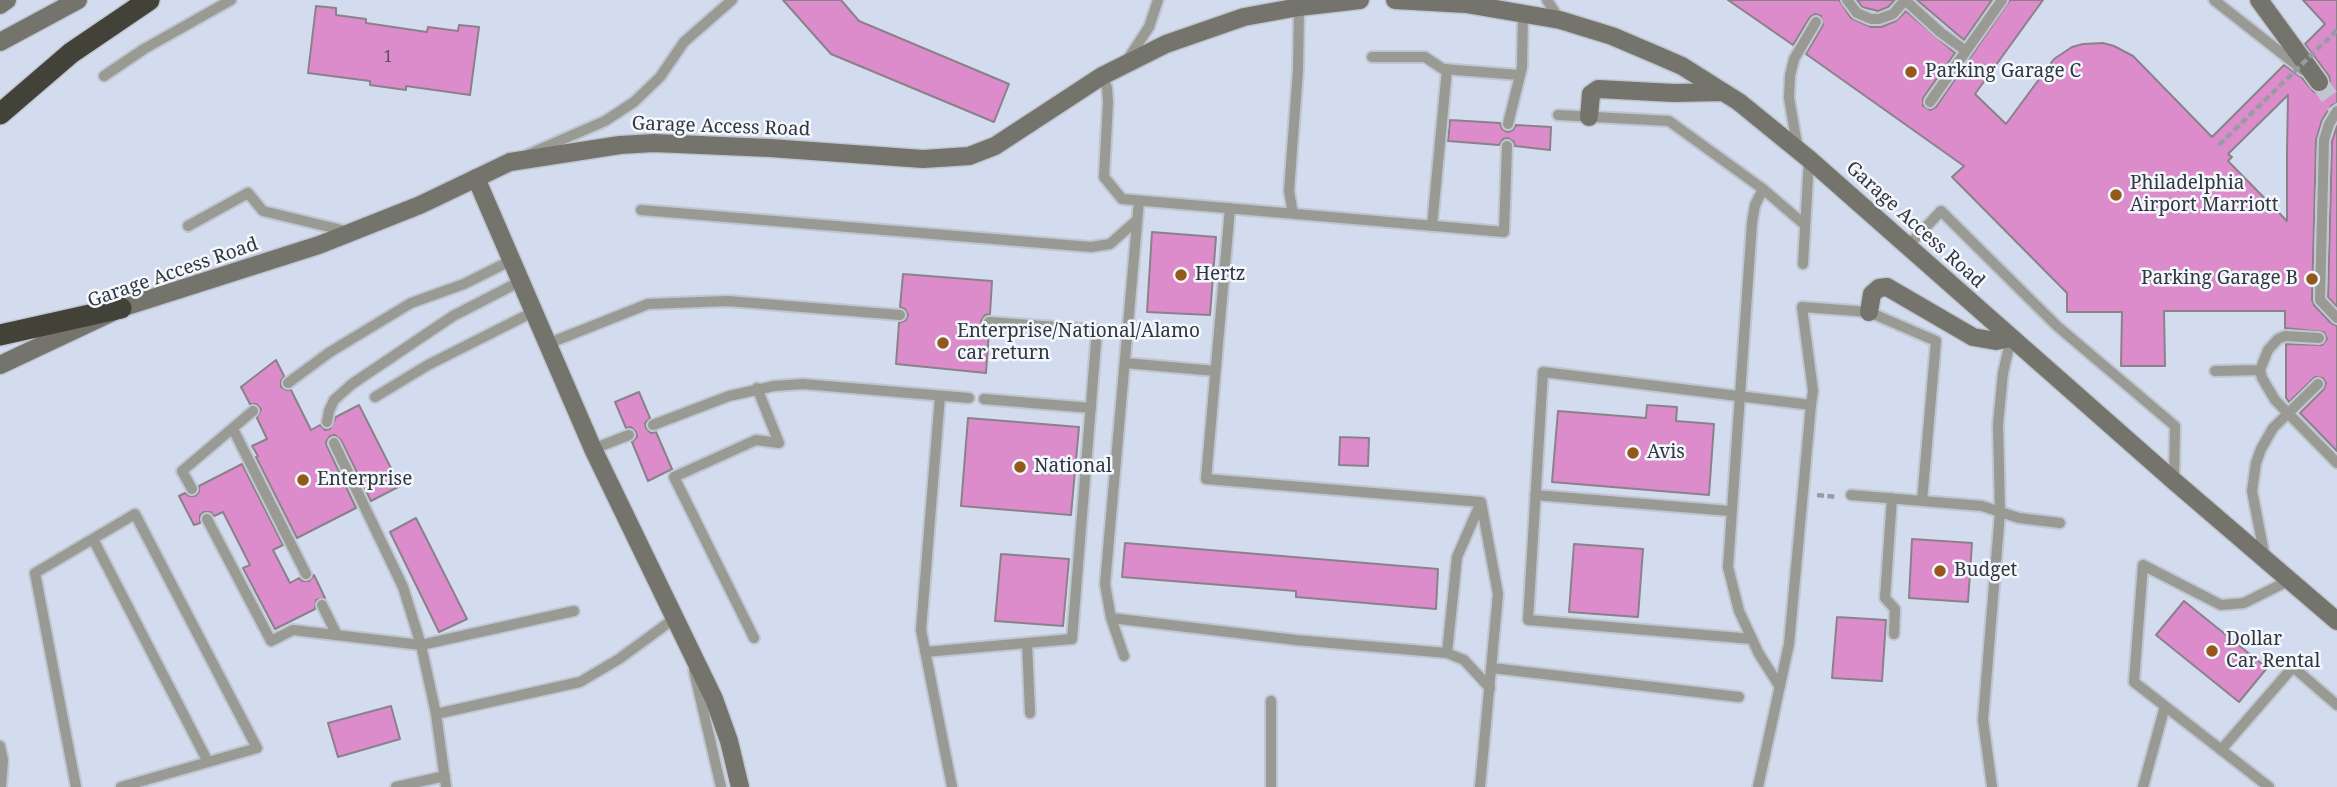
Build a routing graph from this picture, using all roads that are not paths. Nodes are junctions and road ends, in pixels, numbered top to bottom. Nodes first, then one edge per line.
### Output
1 (7, 0) edge
2 (78, 0) edge
3 (149, 0) edge
4 (231, 0) edge
5 (732, 0) edge
6 (1158, 0) edge
7 (1360, 0) edge
8 (1395, 0) edge
9 (1547, 0) edge
10 (1847, 0) edge
11 (1905, 0) edge
12 (2002, 0) edge
13 (2214, 0) edge
14 (2259, 0) edge
15 (0, 5) edge
16 (1299, 7) junction
17 (1523, 13) junction
18 (1560, 20) junction
19 (1816, 22) dead end
20 (0, 42) edge
21 (1966, 51) junction
22 (1373, 57) dead end
23 (1127, 62) junction
24 (1447, 69) junction
25 (1519, 75) junction
26 (104, 76) dead end
27 (1101, 76) junction
28 (2319, 82) joint
29 (1723, 92) junction
30 (1930, 102) dead end
31 (2337, 111) edge
32 (0, 114) edge
33 (1558, 115) dead end
34 (1589, 117) junction
35 (1508, 124) dead end
36 (1507, 146) dead end
37 (1804, 154) junction
38 (510, 162) junction
39 (476, 178) junction
40 (1763, 189) junction
41 (1139, 201) junction
42 (1230, 208) junction
43 (641, 210) dead end
44 (1293, 214) junction
45 (1137, 220) junction
46 (1805, 225) junction
47 (188, 226) dead end
48 (1432, 226) junction
49 (353, 232) junction
50 (1907, 247) junction
51 (512, 260) junction
52 (1803, 264) dead end
53 (521, 281) junction
54 (121, 308) junction
55 (533, 312) junction
56 (1869, 312) junction
57 (900, 315) dead end
58 (2337, 318) edge
59 (989, 322) dead end
60 (0, 335) edge
61 (2011, 338) junction
62 (2319, 338) dead end
63 (547, 344) junction
64 (1125, 363) junction
65 (0, 365) edge
66 (2260, 370) junction
67 (1215, 371) junction
68 (2215, 371) dead end
69 (288, 383) dead end
70 (2318, 384) dead end
71 (757, 388) junction
72 (1739, 395) junction
73 (940, 396) junction
74 (375, 397) dead end
75 (969, 398) dead end
76 (984, 400) dead end
77 (1811, 405) junction
78 (1091, 408) junction
79 (253, 411) dead end
80 (2287, 412) junction
81 (327, 422) dead end
82 (653, 425) dead end
83 (233, 429) junction
84 (629, 435) dead end
85 (334, 443) dead end
86 (593, 449) junction
87 (2337, 463) edge
88 (2174, 481) junction
89 (192, 489) dead end
90 (1535, 495) junction
91 (1851, 495) road end
92 (1892, 498) junction
93 (1922, 501) junction
94 (1481, 502) junction
95 (1730, 511) junction
96 (2000, 512) junction
97 (207, 519) dead end
98 (2060, 523) dead end
99 (93, 539) junction
100 (2266, 561) junction
101 (306, 574) dead end
102 (2290, 580) junction
103 (322, 605) dead end
104 (574, 611) dead end
105 (675, 618) junction
106 (1111, 618) junction
107 (2337, 621) edge
108 (1894, 634) dead end
109 (337, 635) junction
110 (754, 638) dead end
111 (1752, 639) junction
112 (1027, 643) junction
113 (688, 644) junction
114 (421, 645) junction
115 (925, 652) junction
116 (1447, 653) junction
117 (1124, 656) dead end
118 (1492, 668) junction
119 (1780, 687) junction
120 (1490, 688) junction
121 (1739, 697) dead end
122 (1271, 701) dead end
123 (2337, 705) edge
124 (2165, 706) junction
125 (1030, 713) dead end
126 (436, 714) junction
127 (0, 746) edge
128 (2221, 750) junction
129 (208, 762) junction
130 (445, 782) edge
131 (1, 787) edge
132 (76, 787) edge
133 (121, 787) edge
134 (396, 787) edge
135 (721, 787) edge
136 (740, 787) edge
137 (952, 787) edge
138 (1271, 787) edge
139 (1480, 787) edge
140 (1758, 787) edge
141 (1992, 787) edge
142 (2143, 787) edge
143 (2269, 787) edge

1 - 15 street
2 - 20 street
3 - 32 highway
4 - 26 lane
5 - 38 lane
6 - 23 lane
7 - 16 street, Garage Access Road
8 - 17 street, Garage Access Road
9 - 18 lane
10 - 11 lane
11 - 21 lane
12 - 21 lane
13 - 28 lane
14 - 28 street
16 - 23 street, Garage Access Road
16 - 44 lane
17 - 18 street, Garage Access Road
17 - 25 lane
18 - 29 street, Garage Access Road
19 - 37 lane
21 - 30 lane
22 - 24 lane
23 - 27 street, Garage Access Road
24 - 25 lane
24 - 48 lane
25 - 35 lane
27 - 38 street, Garage Access Road
27 - 41 lane
29 - 34 street
29 - 37 street, Garage Access Road
31 - 58 lane
33 - 34 lane
34 - 40 lane
36 - 48 lane
37 - 46 lane
37 - 50 street, Garage Access Road
38 - 39 street, Garage Access Road
39 - 49 street, Garage Access Road
39 - 51 street
40 - 46 lane
40 - 72 lane
41 - 42 lane
41 - 45 lane
42 - 44 lane
42 - 67 lane
43 - 45 lane
44 - 48 lane
45 - 64 lane
46 - 52 lane
47 - 49 lane
49 - 54 street, Garage Access Road
50 - 61 street, Garage Access Road
50 - 88 lane
51 - 53 street
51 - 69 lane
53 - 55 street
53 - 81 lane
54 - 60 highway
54 - 65 street, Garage Access Road
55 - 63 street
55 - 74 lane
56 - 61 street
56 - 77 lane
56 - 93 lane
57 - 63 lane
59 - 78 lane
61 - 88 street, Garage Access Road
61 - 96 lane
62 - 66 lane
63 - 86 street
64 - 67 lane
64 - 106 lane
66 - 68 lane
66 - 80 lane
67 - 94 lane
70 - 80 lane
71 - 73 lane
71 - 82 lane
71 - 110 lane
72 - 77 lane
72 - 90 lane
72 - 95 lane
73 - 75 lane
73 - 115 lane
76 - 78 lane
77 - 119 lane
78 - 112 lane
79 - 83 lane
80 - 87 lane
80 - 100 lane
83 - 89 lane
83 - 101 lane
84 - 86 lane
85 - 114 lane
86 - 105 street
88 - 100 street, Garage Access Road
90 - 95 lane
90 - 111 lane
91 - 92 lane
92 - 93 lane
92 - 108 lane
93 - 96 lane
94 - 116 lane
94 - 118 lane
95 - 111 lane
96 - 98 lane
96 - 141 lane
97 - 109 lane
99 - 129 lane
99 - 129 lane
99 - 132 lane
100 - 102 street, Garage Access Road
102 - 107 street, Garage Access Road
102 - 124 lane
103 - 109 lane
104 - 114 lane
105 - 113 street
105 - 126 lane
106 - 116 lane
106 - 117 lane
109 - 114 lane
111 - 119 lane
112 - 115 lane
112 - 125 lane
113 - 135 lane
113 - 136 street
114 - 126 lane
115 - 137 lane
116 - 120 lane
118 - 120 lane
118 - 121 lane
119 - 140 lane
120 - 139 lane
122 - 138 lane
123 - 128 lane
124 - 128 lane
124 - 142 lane
126 - 130 lane
127 - 131 lane
128 - 143 lane
129 - 133 lane
130 - 134 lane

